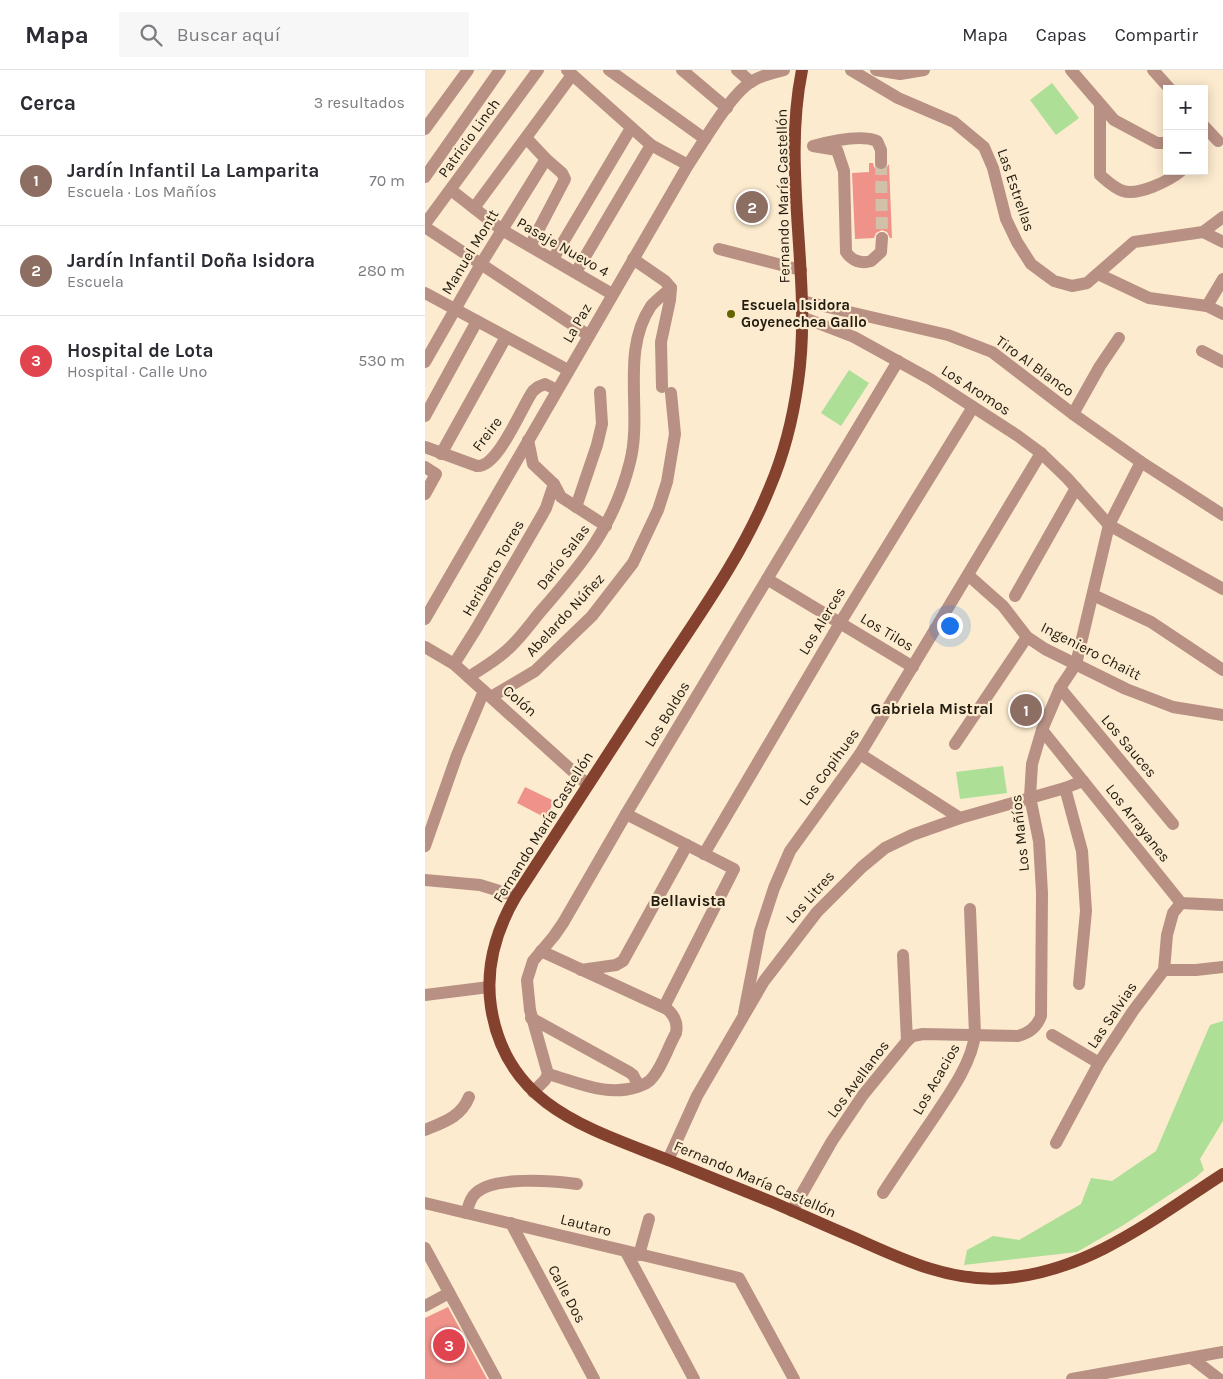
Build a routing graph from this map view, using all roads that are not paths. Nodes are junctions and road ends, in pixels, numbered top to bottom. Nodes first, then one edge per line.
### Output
1 (468, 70) edge
2 (500, 70) edge
3 (538, 70) edge
4 (609, 70) edge
5 (682, 70) edge
6 (737, 70) edge
7 (784, 70) edge
8 (802, 70) edge
9 (851, 70) edge
10 (876, 70) edge
11 (924, 70) edge
12 (1071, 70) edge
13 (1153, 70) edge
14 (569, 73) edge
15 (751, 82) junction
16 (1166, 85) edge
17 (1100, 104) junction
18 (727, 108) junction
19 (631, 128) junction
20 (425, 129) edge
21 (1208, 130) edge
22 (526, 138) junction
23 (705, 139) junction
24 (1220, 141) edge
25 (1163, 143) edge
26 (651, 145) junction
27 (813, 146) junction
28 (795, 149) junction
29 (546, 159) junction
30 (881, 163) tunnel mouth
31 (688, 165) junction
32 (1176, 175) edge
33 (425, 176) edge
34 (451, 190) junction
35 (474, 208) junction
36 (1223, 218) edge
37 (425, 226) edge
38 (502, 230) junction
39 (1203, 232) junction
40 (883, 238) tunnel mouth
41 (1223, 242) edge
42 (530, 246) junction
43 (719, 249) dead end
44 (553, 259) junction
45 (633, 259) junction
46 (481, 264) junction
47 (801, 270) junction
48 (575, 272) junction
49 (1098, 274) junction
50 (1223, 279) edge
51 (671, 288) junction
52 (612, 294) junction
53 (426, 297) edge
54 (802, 301) junction
55 (1207, 306) junction
56 (454, 310) junction
57 (1223, 314) edge
58 (802, 317) junction
59 (477, 321) junction
60 (588, 336) junction
61 (506, 337) junction
62 (1119, 338) dead end
63 (1202, 351) dead end
64 (898, 361) junction
65 (425, 362) edge
66 (1223, 362) edge
67 (568, 370) junction
68 (557, 390) junction
69 (601, 392) dead end
70 (973, 407) junction
71 (1073, 414) junction
72 (425, 416) edge
73 (528, 440) junction
74 (425, 447) edge
75 (1041, 453) junction
76 (441, 454) junction
77 (1141, 462) junction
78 (430, 470) edge
79 (554, 484) junction
80 (1076, 488) junction
81 (425, 494) edge
82 (576, 508) junction
83 (1223, 515) edge
84 (1109, 524) junction
85 (606, 526) junction
86 (968, 575) junction
87 (767, 579) junction
88 (1223, 589) edge
89 (1093, 595) junction
90 (1015, 596) dead end
91 (425, 619) edge
92 (840, 623) junction
93 (1027, 637) junction
94 (425, 647) edge
95 (454, 664) junction
96 (1076, 664) junction
97 (913, 667) junction
98 (1223, 670) edge
99 (469, 677) junction
100 (1060, 688) junction
101 (488, 694) junction
102 (1223, 715) edge
103 (1042, 730) junction
104 (955, 744) dead end
105 (860, 754) junction
106 (1083, 780) junction
107 (588, 785) junction
108 (1065, 788) junction
109 (1031, 797) junction
110 (626, 814) junction
111 (960, 818) junction
112 (1173, 824) dead end
113 (687, 845) junction
114 (425, 846) edge
115 (704, 854) junction
116 (425, 880) edge
117 (516, 896) junction
118 (1181, 903) junction
119 (1223, 905) edge
120 (970, 909) dead end
121 (541, 951) junction
122 (903, 955) dead end
123 (1223, 967) edge
124 (581, 970) junction
125 (1164, 970) junction
126 (1079, 984) dead end
127 (489, 987) junction
128 (425, 995) edge
129 (664, 1007) junction
130 (744, 1013) junction
131 (531, 1018) junction
132 (975, 1034) junction
133 (1052, 1035) dead end
134 (907, 1041) junction
135 (1099, 1063) junction
136 (548, 1074) junction
137 (639, 1086) junction
138 (533, 1092) junction
139 (469, 1097) dead end
140 (425, 1130) edge
141 (1056, 1143) dead end
142 (668, 1160) junction
143 (1223, 1174) edge
144 (577, 1184) dead end
145 (883, 1193) dead end
146 (425, 1203) edge
147 (791, 1211) junction
148 (466, 1213) junction
149 (649, 1219) dead end
150 (511, 1223) junction
151 (425, 1248) edge
152 (625, 1252) junction
153 (639, 1255) junction
154 (449, 1293) junction
155 (425, 1306) edge
156 (1223, 1352) edge
157 (1193, 1359) junction
158 (1096, 1377) edge
159 (496, 1379) edge
160 (594, 1379) edge
161 (694, 1379) edge
162 (794, 1379) edge
163 (1073, 1379) edge
164 (1219, 1379) edge

1 - 20 street
2 - 33 street
3 - 34 street, Patricio Linch
4 - 23 street
5 - 18 street
6 - 15 street
7 - 15 street, La Paz
8 - 28 main road, Fernando María Castellón
9 - 49 street, Las Estrellas
10 - 11 street
12 - 17 street
13 - 16 street
14 - 19 street
14 - 22 street
15 - 18 street, La Paz
17 - 25 street
17 - 32 street
18 - 23 street, La Paz
19 - 26 street
19 - 44 street
21 - 24 street
22 - 29 street
22 - 35 street
23 - 31 street, La Paz
26 - 31 street
26 - 48 street
27 - 28 street
27 - 30 street
27 - 40 street
28 - 47 main road, Fernando María Castellón
29 - 38 street, Manuel Montt
29 - 42 street
31 - 45 street, La Paz
34 - 35 street, Pasaje Nuevo 4
34 - 37 street, Patricio Linch
35 - 38 street, Pasaje Nuevo 4
36 - 39 street, Las Estrellas
37 - 46 street
38 - 42 street, Pasaje Nuevo 4
38 - 46 street, Manuel Montt
39 - 41 street
39 - 49 street, Las Estrellas
42 - 44 street, Pasaje Nuevo 4
43 - 47 street
44 - 48 street, Pasaje Nuevo 4
45 - 51 street
45 - 52 street, La Paz
46 - 56 street, Manuel Montt
46 - 60 street
47 - 54 main road, Fernando María Castellón
48 - 52 street, Pasaje Nuevo 4
49 - 55 street
50 - 55 street
51 - 85 street, Darío Salas
51 - 101 street, Abelardo Núñez
52 - 60 street, La Paz
53 - 56 street
54 - 58 main road, Fernando María Castellón
54 - 71 street, Tiro Al Blanco
55 - 57 street
56 - 59 street
56 - 65 street, Manuel Montt
58 - 64 street, Los Aromos
58 - 107 main road, Fernando María Castellón
59 - 61 street
59 - 72 street
60 - 67 street, La Paz
61 - 67 street
61 - 76 street
62 - 71 street
63 - 66 street
64 - 70 street, Los Aromos
64 - 87 street, Los Boldos
67 - 68 street, La Paz
68 - 73 street, La Paz
68 - 76 street, Freire
69 - 82 street
70 - 75 street, Los Aromos
70 - 92 street, Los Alerces
71 - 77 street, Tiro Al Blanco
73 - 79 street
73 - 91 street, La Paz
74 - 76 street, Freire
75 - 80 street, Los Aromos
75 - 86 street, Los Copihues
77 - 83 street, Tiro Al Blanco
77 - 84 street, Los Mañíos
78 - 81 street
79 - 82 street
79 - 95 street, Heriberto Torres
80 - 84 street, Los Aromos
80 - 90 street
82 - 85 street
84 - 88 street, Los Aromos
84 - 89 street, Los Mañíos
85 - 99 street, Darío Salas
86 - 93 street, Ingeniero Chaitt
86 - 97 street, Los Copihues
87 - 92 street, Los Tilos
87 - 110 street, Los Boldos
89 - 96 street, Los Mañíos
89 - 98 street
92 - 97 street, Los Tilos
92 - 115 street, Los Alerces
93 - 96 street, Ingeniero Chaitt
93 - 104 street
94 - 95 street, Colón
95 - 99 street, Colón
96 - 100 street, Los Mañíos
96 - 102 street, Ingeniero Chaitt
97 - 105 street, Los Copihues
99 - 101 street, Colón
100 - 103 street, Los Mañíos
100 - 112 street, Los Sauces
101 - 107 street, Colón
101 - 114 street
103 - 106 street, Los Arrayanes
103 - 109 street, Los Mañíos
105 - 111 street
105 - 130 street, Los Copihues
106 - 108 street, Los Litres
106 - 118 street, Los Arrayanes
107 - 117 main road, Fernando María Castellón
108 - 109 street, Los Litres
108 - 126 street
109 - 111 street, Los Litres
109 - 132 street, Los Mañíos
110 - 113 street
110 - 121 street, Los Boldos
111 - 130 street, Los Litres
113 - 115 street
113 - 124 street
115 - 129 street
116 - 117 street
117 - 127 main road, Fernando María Castellón
118 - 119 street
118 - 125 street
120 - 132 street, Los Acacios
121 - 124 street
121 - 131 street, Los Boldos
122 - 134 street, Los Avellanos
123 - 125 street
124 - 129 street
125 - 135 street, Las Salvias
127 - 128 street
127 - 138 main road, Fernando María Castellón
129 - 137 street
130 - 142 street, Los Litres
131 - 136 street, Los Boldos
131 - 137 street
132 - 134 street, Los Mañíos
132 - 145 street, Los Acacios
133 - 135 street
134 - 147 street, Los Avellanos
135 - 141 street, Las Salvias
136 - 137 street
136 - 138 street
138 - 142 main road, Fernando María Castellón
139 - 140 street
142 - 147 main road, Fernando María Castellón
143 - 147 main road, Fernando María Castellón
144 - 148 street
146 - 148 street, Lautaro
148 - 150 street, Lautaro
149 - 153 street
150 - 152 street, Lautaro
150 - 160 street, Calle Dos
151 - 154 street
152 - 153 street, Lautaro
152 - 161 street
153 - 162 street, Lautaro
154 - 155 street
154 - 159 street
156 - 157 street
157 - 158 street
157 - 164 street
158 - 163 street

